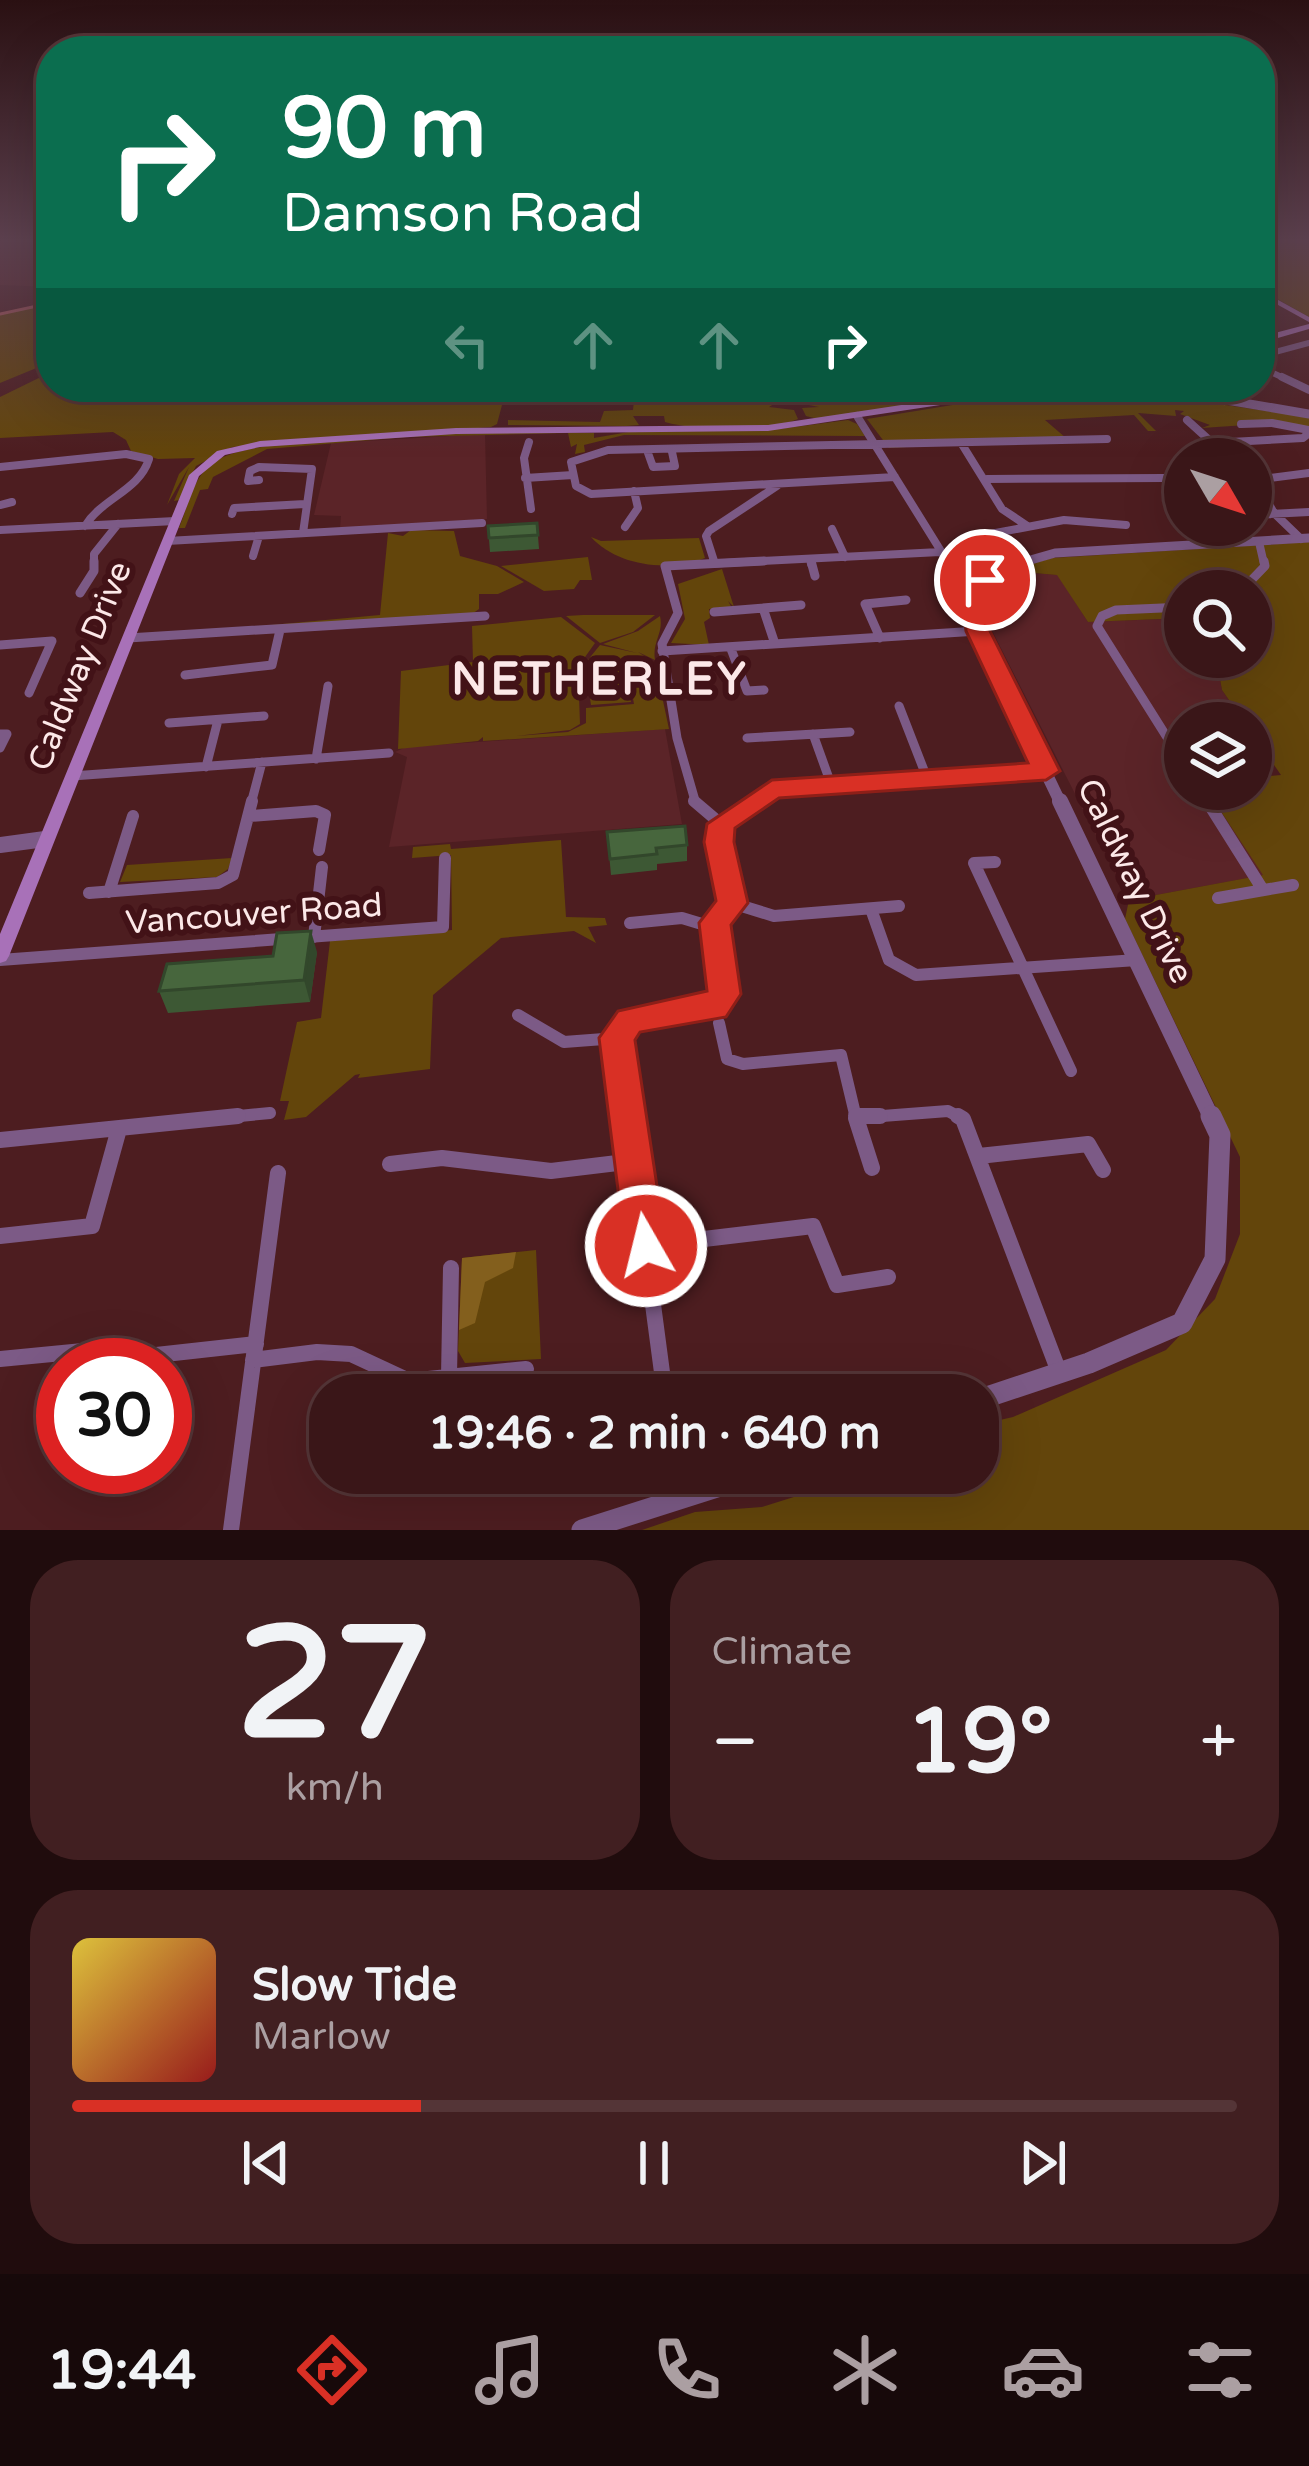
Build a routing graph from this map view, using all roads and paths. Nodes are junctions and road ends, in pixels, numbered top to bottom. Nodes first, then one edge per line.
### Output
1 (1309, 323) edge
2 (1275, 335) edge
3 (1309, 343) edge
4 (1275, 352) edge
5 (1275, 374) edge
6 (1309, 390) edge
7 (945, 402) edge
8 (1231, 402) edge
9 (1309, 414) edge
10 (857, 416) junction
11 (1187, 420) dead end
12 (1241, 424) dead end
13 (1309, 432) edge
14 (1207, 438) edge
15 (1107, 439) dead end
16 (1272, 440) edge
17 (529, 442) dead end
18 (963, 446) junction
19 (879, 448) junction
20 (0, 467) edge
21 (1309, 473) edge
22 (572, 475) junction
23 (895, 477) junction
24 (525, 478) junction
25 (1164, 478) edge
26 (987, 479) junction
27 (259, 480) dead end
28 (782, 484) junction
29 (634, 491) junction
30 (13, 502) dead end
31 (305, 504) junction
32 (0, 505) edge
33 (530, 509) dead end
34 (1309, 512) edge
35 (1274, 513) junction
36 (232, 514) dead end
37 (175, 521) junction
38 (482, 523) dead end
39 (118, 524) junction
40 (1128, 524) dead end
41 (1026, 525) junction
42 (86, 526) junction
43 (625, 527) dead end
44 (832, 529) dead end
45 (0, 530) edge
46 (303, 533) junction
47 (990, 534) dead end
48 (259, 536) junction
49 (1305, 539) edge
50 (167, 541) junction
51 (1272, 541) edge
52 (1185, 546) edge
53 (940, 552) junction
54 (253, 556) dead end
55 (845, 556) junction
56 (810, 559) junction
57 (715, 564) junction
58 (815, 576) dead end
59 (985, 580) junction
60 (80, 593) dead end
61 (906, 600) dead end
62 (802, 605) dead end
63 (764, 608) junction
64 (1164, 608) edge
65 (714, 612) dead end
66 (485, 616) dead end
67 (280, 630) junction
68 (978, 631) junction
69 (128, 638) junction
70 (880, 638) junction
71 (0, 644) edge
72 (775, 644) junction
73 (731, 649) junction
74 (662, 651) junction
75 (185, 675) dead end
76 (328, 686) dead end
77 (764, 690) dead end
78 (29, 693) dead end
79 (899, 706) dead end
80 (264, 716) dead end
81 (218, 720) junction
82 (169, 723) dead end
83 (850, 732) dead end
84 (1164, 733) edge
85 (0, 734) edge
86 (813, 734) junction
87 (747, 738) dead end
88 (0, 748) edge
89 (388, 753) dead end
90 (316, 759) junction
91 (262, 763) junction
92 (206, 767) junction
93 (1046, 771) junction
94 (72, 776) junction
95 (927, 778) junction
96 (831, 784) junction
97 (1212, 810) edge
98 (133, 816) dead end
99 (250, 816) junction
100 (721, 824) junction
101 (45, 839) junction
102 (0, 845) edge
103 (319, 850) dead end
104 (445, 858) dead end
105 (995, 862) dead end
106 (322, 867) dead end
107 (1293, 885) dead end
108 (1263, 890) junction
109 (109, 892) junction
110 (89, 893) dead end
111 (1218, 898) dead end
112 (732, 903) junction
113 (899, 906) dead end
114 (871, 909) junction
115 (630, 923) dead end
116 (715, 928) junction
117 (314, 937) junction
118 (0, 958) edge
119 (1138, 960) junction
120 (1022, 969) junction
121 (518, 1015) dead end
122 (719, 1023) dead end
123 (617, 1038) junction
124 (1072, 1071) dead end
125 (270, 1113) dead end
126 (856, 1118) junction
127 (119, 1129) junction
128 (0, 1141) edge
129 (979, 1156) junction
130 (634, 1161) junction
131 (390, 1163) dead end
132 (872, 1168) dead end
133 (1103, 1170) dead end
134 (278, 1174) dead end
135 (0, 1236) edge
136 (646, 1246) junction
137 (451, 1268) dead end
138 (888, 1277) dead end
139 (255, 1352) junction
140 (36, 1356) edge
141 (192, 1356) edge
142 (0, 1359) edge
143 (526, 1369) dead end
144 (1059, 1373) junction
145 (399, 1374) edge
146 (449, 1374) edge
147 (471, 1374) edge
148 (662, 1374) edge
149 (999, 1393) edge
150 (678, 1494) edge
151 (695, 1494) edge
152 (679, 1499) junction
153 (231, 1530) edge
154 (582, 1530) edge

1 - 2 main road
3 - 4 street
5 - 6 street
7 - 10 main road
8 - 9 street
10 - 19 street
10 - 37 main road, Caldway Drive
11 - 14 street
12 - 13 street
13 - 16 street
15 - 18 street
17 - 24 street
18 - 19 street
18 - 26 street
19 - 22 street
19 - 23 street
20 - 42 street
21 - 35 street
22 - 24 street
22 - 29 street
23 - 28 street
23 - 53 street
24 - 33 street
25 - 26 street
26 - 41 street
27 - 31 street
28 - 29 street
28 - 57 street
29 - 43 street
30 - 32 street
31 - 36 street
31 - 46 street
34 - 35 street
35 - 49 street
37 - 39 street
37 - 50 main road, Caldway Drive
38 - 46 street
39 - 42 street
39 - 60 street
40 - 41 street
41 - 47 street
42 - 45 street
44 - 55 street
46 - 48 street
48 - 50 street
48 - 54 street
49 - 51 street
50 - 69 main road, Caldway Drive
52 - 59 street
53 - 55 street
53 - 59 street
55 - 56 street
56 - 57 street
56 - 58 street
57 - 74 street
59 - 68 street
61 - 70 street
62 - 63 street
63 - 65 street
63 - 72 street
64 - 84 street
66 - 67 street
67 - 69 street
67 - 75 street
68 - 70 street
68 - 93 street, Caldway Drive
69 - 94 main road, Caldway Drive
70 - 72 street
71 - 78 street
72 - 73 street
73 - 74 street
73 - 77 street
74 - 100 street
76 - 90 street
79 - 95 street
80 - 81 street
81 - 82 street
81 - 92 street
83 - 86 street
85 - 88 street
86 - 87 street
86 - 96 street
89 - 90 street
90 - 91 street
91 - 92 street
91 - 99 street
92 - 94 street
93 - 95 street
93 - 119 street, Caldway Drive
94 - 101 main road, Caldway Drive
95 - 96 street
96 - 100 street
97 - 108 street
98 - 109 street
99 - 103 street
99 - 109 street
100 - 112 street
101 - 102 street
101 - 118 main road, Caldway Drive
104 - 117 street, Vancouver Road
105 - 120 street
106 - 117 street
107 - 108 street
108 - 111 street
109 - 110 street
112 - 114 street
112 - 116 street
113 - 114 street
114 - 120 street
115 - 116 street
116 - 123 street
117 - 118 street, Vancouver Road
119 - 120 street
119 - 144 street, Caldway Drive
120 - 124 street
121 - 123 street
122 - 126 street
123 - 130 street
125 - 127 street
126 - 129 street
126 - 132 street
127 - 128 street
127 - 135 street
129 - 133 street
129 - 144 street
130 - 131 street
130 - 136 street
134 - 139 street
136 - 138 street
136 - 148 street
137 - 146 street
139 - 141 street
139 - 145 street
139 - 153 street
140 - 142 street
143 - 147 street
144 - 149 street, Caldway Drive
150 - 152 street
151 - 152 street
152 - 154 street

